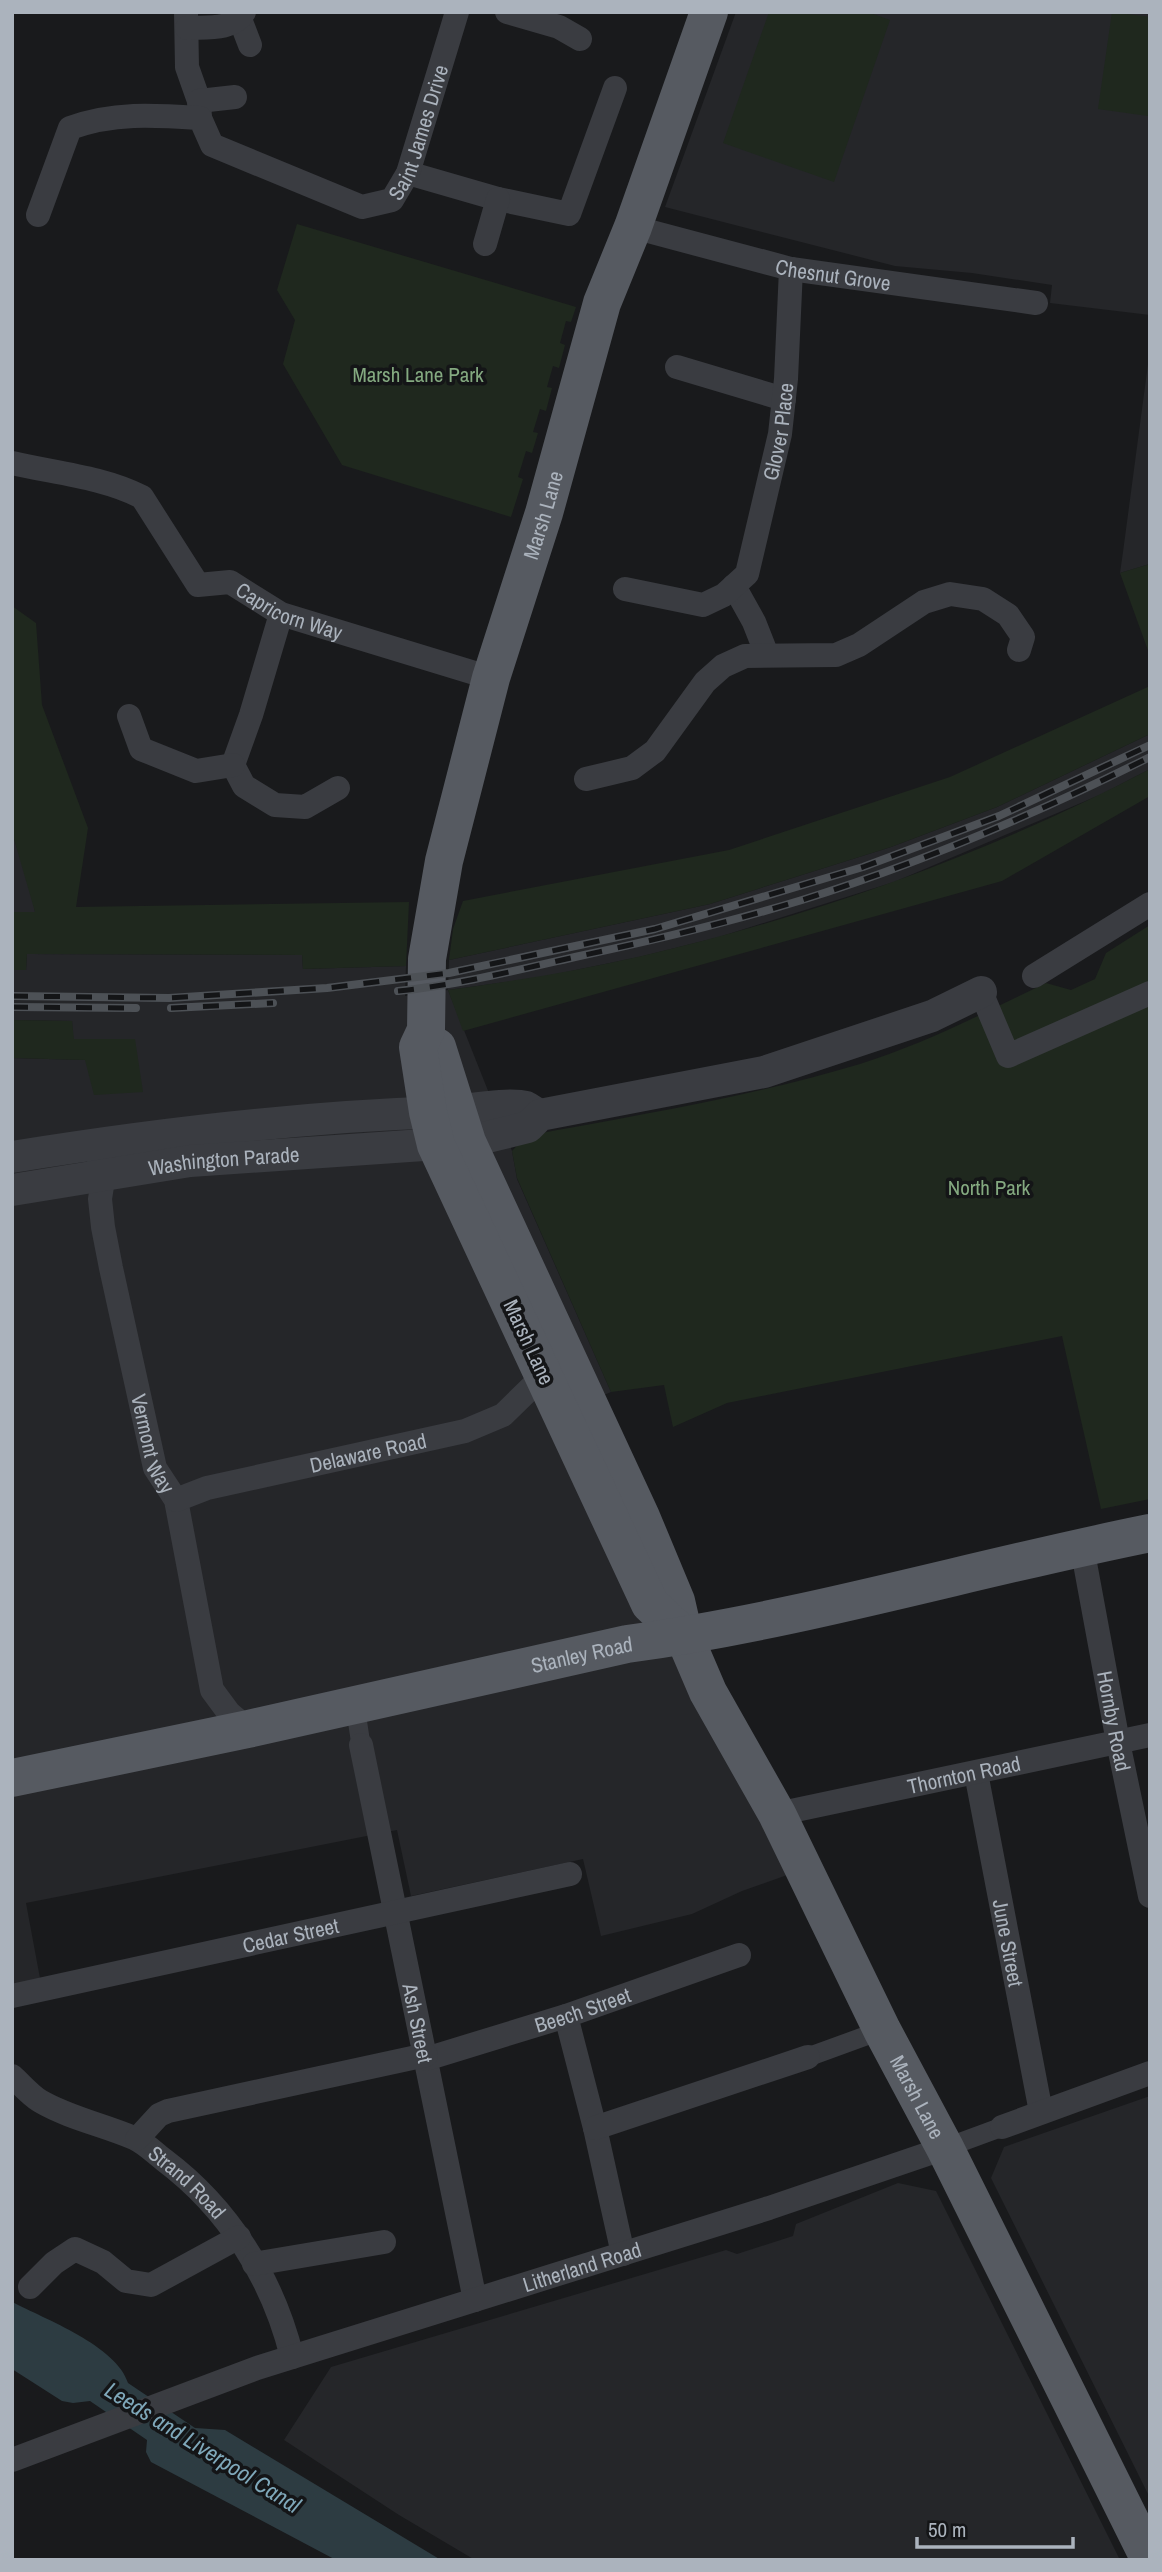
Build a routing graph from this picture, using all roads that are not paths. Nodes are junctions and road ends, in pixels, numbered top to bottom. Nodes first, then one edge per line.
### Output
1 (457, 12) edge
2 (507, 12) edge
3 (709, 12) edge
4 (242, 15) edge
5 (187, 20) edge
6 (569, 26) edge
7 (250, 45) dead end
8 (615, 88) dead end
9 (235, 97) dead end
10 (200, 109) junction
11 (408, 173) junction
12 (498, 199) junction
13 (38, 215) dead end
14 (633, 227) junction
15 (485, 244) dead end
16 (791, 269) junction
17 (1036, 303) dead end
18 (677, 367) dead end
19 (784, 399) junction
20 (12, 463) edge
21 (734, 586) junction
22 (625, 589) dead end
23 (281, 614) junction
24 (1019, 650) dead end
25 (767, 654) junction
26 (491, 678) junction
27 (129, 716) dead end
28 (233, 765) junction
29 (586, 779) dead end
30 (338, 788) dead end
31 (1150, 904) edge
32 (1034, 976) dead end
33 (981, 992) joint
34 (1150, 993) edge
35 (447, 1128) junction
36 (94, 1143) junction
37 (12, 1157) edge
38 (103, 1173) junction
39 (12, 1190) edge
40 (544, 1375) junction
41 (176, 1500) junction
42 (1150, 1533) edge
43 (1082, 1546) junction
44 (684, 1636) junction
45 (355, 1705) junction
46 (248, 1729) junction
47 (1150, 1735) edge
48 (1118, 1742) junction
49 (361, 1745) joint
50 (976, 1773) junction
51 (12, 1778) edge
52 (777, 1814) junction
53 (570, 1874) dead end
54 (1150, 1896) edge
55 (396, 1912) junction
56 (739, 1955) dead end
57 (12, 1996) edge
58 (566, 2016) junction
59 (883, 2030) junction
60 (426, 2057) junction
61 (808, 2057) joint
62 (1150, 2073) edge
63 (12, 2076) edge
64 (1041, 2112) junction
65 (1002, 2127) joint
66 (595, 2128) junction
67 (137, 2139) junction
68 (945, 2148) junction
69 (239, 2237) junction
70 (384, 2242) dead end
71 (623, 2254) junction
72 (254, 2264) junction
73 (30, 2287) dead end
74 (475, 2300) junction
75 (292, 2357) junction
76 (12, 2460) edge
77 (1150, 2560) edge

1 - 11 street, Saint James Drive
2 - 6 street
3 - 14 main road, Marsh Lane
4 - 5 street
4 - 7 street
5 - 10 street, Saint James Drive
8 - 12 street
9 - 10 street
10 - 11 street, Saint James Drive
10 - 13 street
11 - 12 street
12 - 15 street
14 - 16 street, Chesnut Grove
14 - 26 main road, Marsh Lane
16 - 17 street, Chesnut Grove
16 - 19 street, Glover Place
18 - 19 street
19 - 21 street, Glover Place
20 - 23 street, Capricorn Way
21 - 22 street, Glover Place
21 - 25 street
23 - 26 street, Capricorn Way
23 - 28 street
24 - 25 street
25 - 29 street
26 - 35 main road, Marsh Lane
27 - 28 street
28 - 30 street
31 - 32 street
33 - 34 street
33 - 35 street
35 - 36 street, Washington Parade
35 - 38 street, Washington Parade
35 - 40 main road, Marsh Lane
35 - 44 main road, Marsh Lane
36 - 37 street, Washington Parade
36 - 38 street, Vermont Way
38 - 39 street, Washington Parade
38 - 41 street, Vermont Way
40 - 41 street, Delaware Road
40 - 44 main road, Marsh Lane
41 - 46 street, Vermont Way
42 - 43 main road, Stanley Road
43 - 44 main road, Stanley Road
43 - 48 street, Hornby Road
44 - 45 main road, Stanley Road
44 - 52 main road, Marsh Lane
45 - 46 main road, Stanley Road
45 - 49 street
46 - 51 main road, Stanley Road
47 - 48 street, Thornton Road
48 - 50 street, Thornton Road
48 - 54 street, Hornby Road
49 - 55 street, Ash Street
50 - 52 street, Thornton Road
50 - 64 street, June Street
52 - 59 main road, Marsh Lane
53 - 55 street, Cedar Street
55 - 57 street, Cedar Street
55 - 60 street, Ash Street
56 - 58 street, Beech Street
58 - 60 street, Beech Street
58 - 66 street
59 - 61 street
59 - 68 main road, Marsh Lane
60 - 67 street, Beech Street
60 - 74 street, Ash Street
61 - 66 street
62 - 64 street, Litherland Road
63 - 67 street, Strand Road
64 - 65 street, Litherland Road
65 - 68 street, Litherland Road
66 - 71 street
67 - 69 street, Strand Road
68 - 71 street, Litherland Road
68 - 77 main road, Marsh Lane
69 - 72 street, Strand Road
69 - 73 street
70 - 72 street
71 - 74 street, Litherland Road
72 - 75 street, Strand Road
74 - 75 street, Litherland Road
75 - 76 street, Litherland Road

